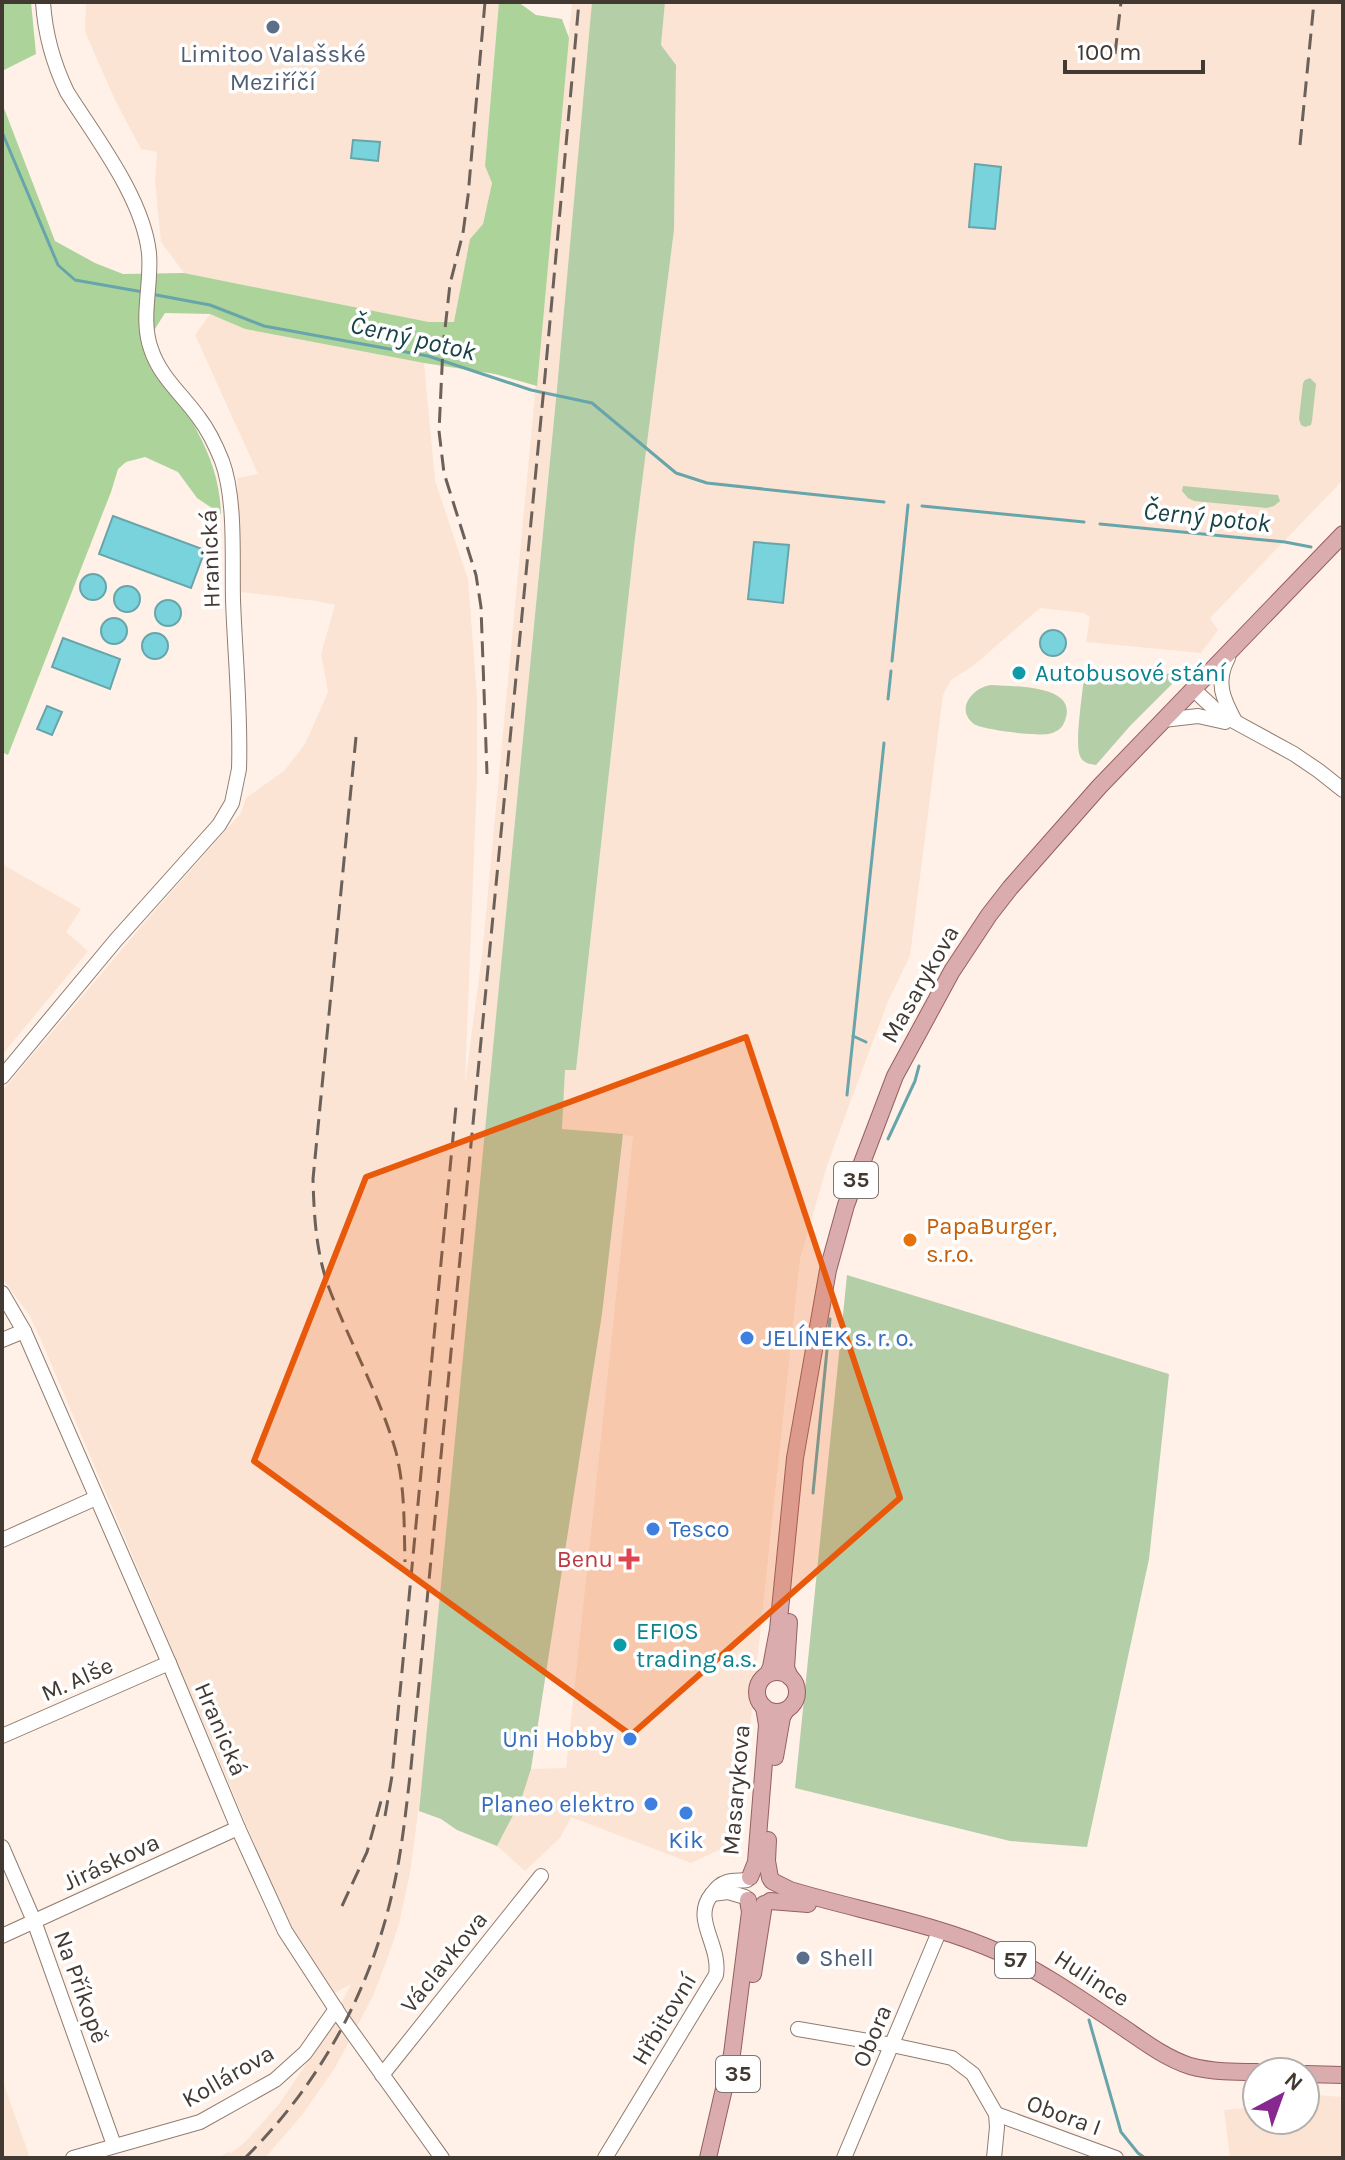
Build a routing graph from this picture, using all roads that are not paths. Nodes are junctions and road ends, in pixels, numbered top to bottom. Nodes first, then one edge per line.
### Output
1 (43, 2) edge
2 (1343, 534) edge
3 (1233, 650) junction
4 (1193, 689) junction
5 (1163, 720) junction
6 (1237, 725) junction
7 (1343, 790) edge
8 (2, 1077) edge
9 (2, 1293) edge
10 (24, 1331) junction
11 (2, 1340) edge
12 (812, 1369) junction
13 (96, 1498) junction
14 (2, 1540) edge
15 (169, 1663) junction
16 (768, 1674) junction
17 (790, 1677) junction
18 (764, 1707) junction
19 (786, 1710) junction
20 (2, 1736) edge
21 (238, 1828) junction
22 (2, 1847) edge
23 (541, 1876) dead end
24 (771, 1880) junction
25 (754, 1893) junction
26 (852, 1907) junction
27 (34, 1921) junction
28 (939, 1932) junction
29 (2, 1936) edge
30 (336, 2009) junction
31 (798, 2029) dead end
32 (892, 2045) junction
33 (1241, 2071) edge
34 (1321, 2074) edge
35 (382, 2075) junction
36 (1343, 2075) edge
37 (996, 2114) junction
38 (114, 2145) junction
39 (714, 2156) edge
40 (73, 2158) edge
41 (442, 2158) edge
42 (605, 2158) edge
43 (844, 2158) edge
44 (994, 2158) edge
45 (1116, 2158) edge

1 - 8 street, Hranická
2 - 3 main road, 35
3 - 4 main road, 35
3 - 6 street
4 - 5 main road, Masarykova / 35
4 - 6 street
5 - 6 street
5 - 12 main road, Masarykova / 35
6 - 7 street
9 - 10 street, Hranická
10 - 11 street
10 - 13 street, Hranická
12 - 16 main road, Masarykova / 35
12 - 17 main road, Masarykova / 35
13 - 14 street
13 - 15 street, Hranická
15 - 20 street, M. Alše
15 - 21 street, Hranická
16 - 17 main road
16 - 18 main road, Masarykova / 35
17 - 19 main road, Masarykova / 35
18 - 19 main road, Masarykova
18 - 25 main road, Masarykova / 35
19 - 24 main road, Masarykova / 35
21 - 27 street, Jiráskova
21 - 30 street, Hranická
22 - 27 street, Na Příkopě
23 - 35 street, Václavkova
24 - 25 main road, 35
24 - 26 main road, Hulince / 57
25 - 26 main road, Hulince / 57
25 - 39 main road, Masarykova / 35
25 - 42 street, Hřbitovní
26 - 28 main road, Hulince / 57
27 - 29 street, Jiráskova
27 - 38 street, Na Příkopě
28 - 32 street, Obora
28 - 33 main road, Hulince / 57
30 - 35 street, Hranická
30 - 38 street, Kollárova
31 - 32 street, Obora I
32 - 37 street, Obora I
32 - 43 street, Obora
34 - 36 main road
35 - 41 street, Hranická
37 - 44 street, Obora I
37 - 45 street, Obora I
38 - 40 street, Kollárova

